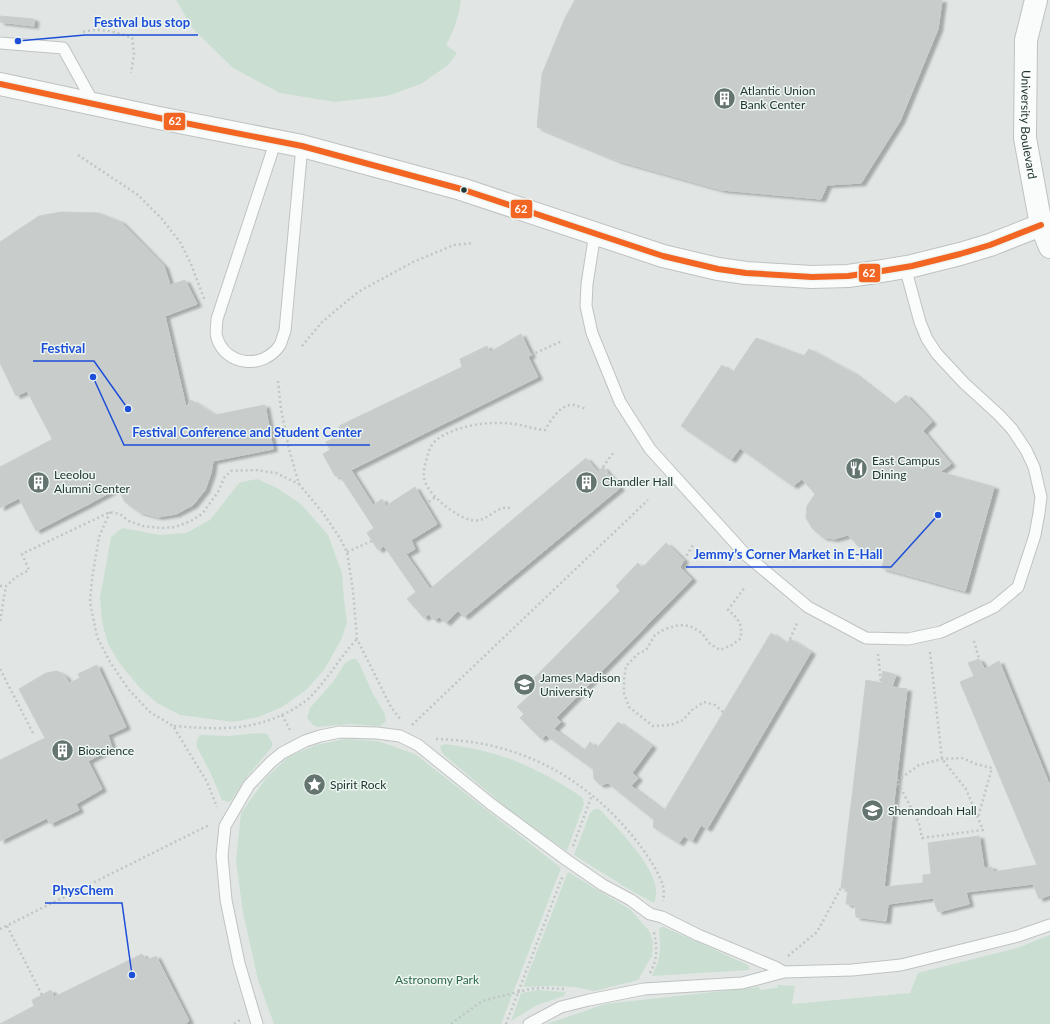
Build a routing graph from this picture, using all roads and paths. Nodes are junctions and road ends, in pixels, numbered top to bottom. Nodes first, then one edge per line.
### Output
1 (1036, 0) edge
2 (82, 32) dead end
3 (0, 43) edge
4 (131, 73) dead end
5 (0, 84) edge
6 (95, 105) junction
7 (276, 140) junction
8 (302, 146) junction
9 (78, 155) dead end
10 (1041, 225) junction
11 (595, 233) junction
12 (474, 243) dead end
13 (1050, 247) edge
14 (905, 267) junction
15 (205, 301) dead end
16 (562, 341) dead end
17 (302, 346) dead end
18 (531, 355) dead end
19 (278, 381) dead end
20 (587, 409) dead end
21 (613, 453) dead end
22 (603, 466) dead end
23 (299, 484) junction
24 (435, 497) junction
25 (648, 500) dead end
26 (425, 504) dead end
27 (510, 508) dead end
28 (110, 512) junction
29 (372, 541) dead end
30 (693, 546) dead end
31 (347, 552) junction
32 (684, 560) dead end
33 (0, 586) edge
34 (6, 586) junction
35 (745, 587) dead end
36 (0, 621) edge
37 (798, 621) dead end
38 (357, 639) junction
39 (790, 639) dead end
40 (974, 641) dead end
41 (930, 652) dead end
42 (878, 654) dead end
43 (979, 659) dead end
44 (0, 669) edge
45 (881, 683) dead end
46 (723, 712) dead end
47 (174, 726) junction
48 (404, 733) junction
49 (34, 735) dead end
50 (418, 745) junction
51 (942, 759) junction
52 (592, 795) junction
53 (978, 817) junction
54 (221, 824) junction
55 (573, 846) dead end
56 (559, 885) dead end
57 (841, 888) dead end
58 (662, 917) junction
59 (1050, 925) edge
60 (8, 926) junction
61 (0, 929) edge
62 (656, 943) dead end
63 (653, 967) dead end
64 (780, 969) junction
65 (519, 991) junction
66 (42, 995) dead end
67 (589, 1000) junction
68 (257, 1024) edge
69 (451, 1024) edge
70 (506, 1024) edge
71 (529, 1024) edge

1 - 10 street, University Boulevard
2 - 4 path
3 - 6 lane
5 - 6 street
6 - 7 street
7 - 8 street
7 - 8 lane
8 - 11 street
9 - 15 path
10 - 13 street, University Boulevard
10 - 14 street
11 - 14 street
11 - 14 lane
12 - 17 path
16 - 18 path
19 - 23 path
20 - 24 path
21 - 22 path
23 - 28 path
23 - 31 path
24 - 26 path
24 - 27 path
25 - 48 path
28 - 34 path
28 - 47 path
29 - 31 path
30 - 32 path
31 - 38 path
33 - 34 path
34 - 36 path
35 - 46 path
37 - 39 path
38 - 47 path
38 - 48 path
40 - 43 path
41 - 51 path
42 - 45 path
44 - 49 path
47 - 54 path
48 - 50 lane
48 - 54 lane
50 - 52 path
50 - 58 lane
51 - 53 path
51 - 53 path
51 - 53 path
52 - 55 path
52 - 58 path
54 - 60 path
54 - 68 lane
56 - 65 path
57 - 64 path
58 - 64 lane
59 - 64 lane
60 - 61 path
60 - 66 path
62 - 63 path
64 - 67 lane
65 - 67 path
65 - 69 path
65 - 70 path
67 - 71 lane

